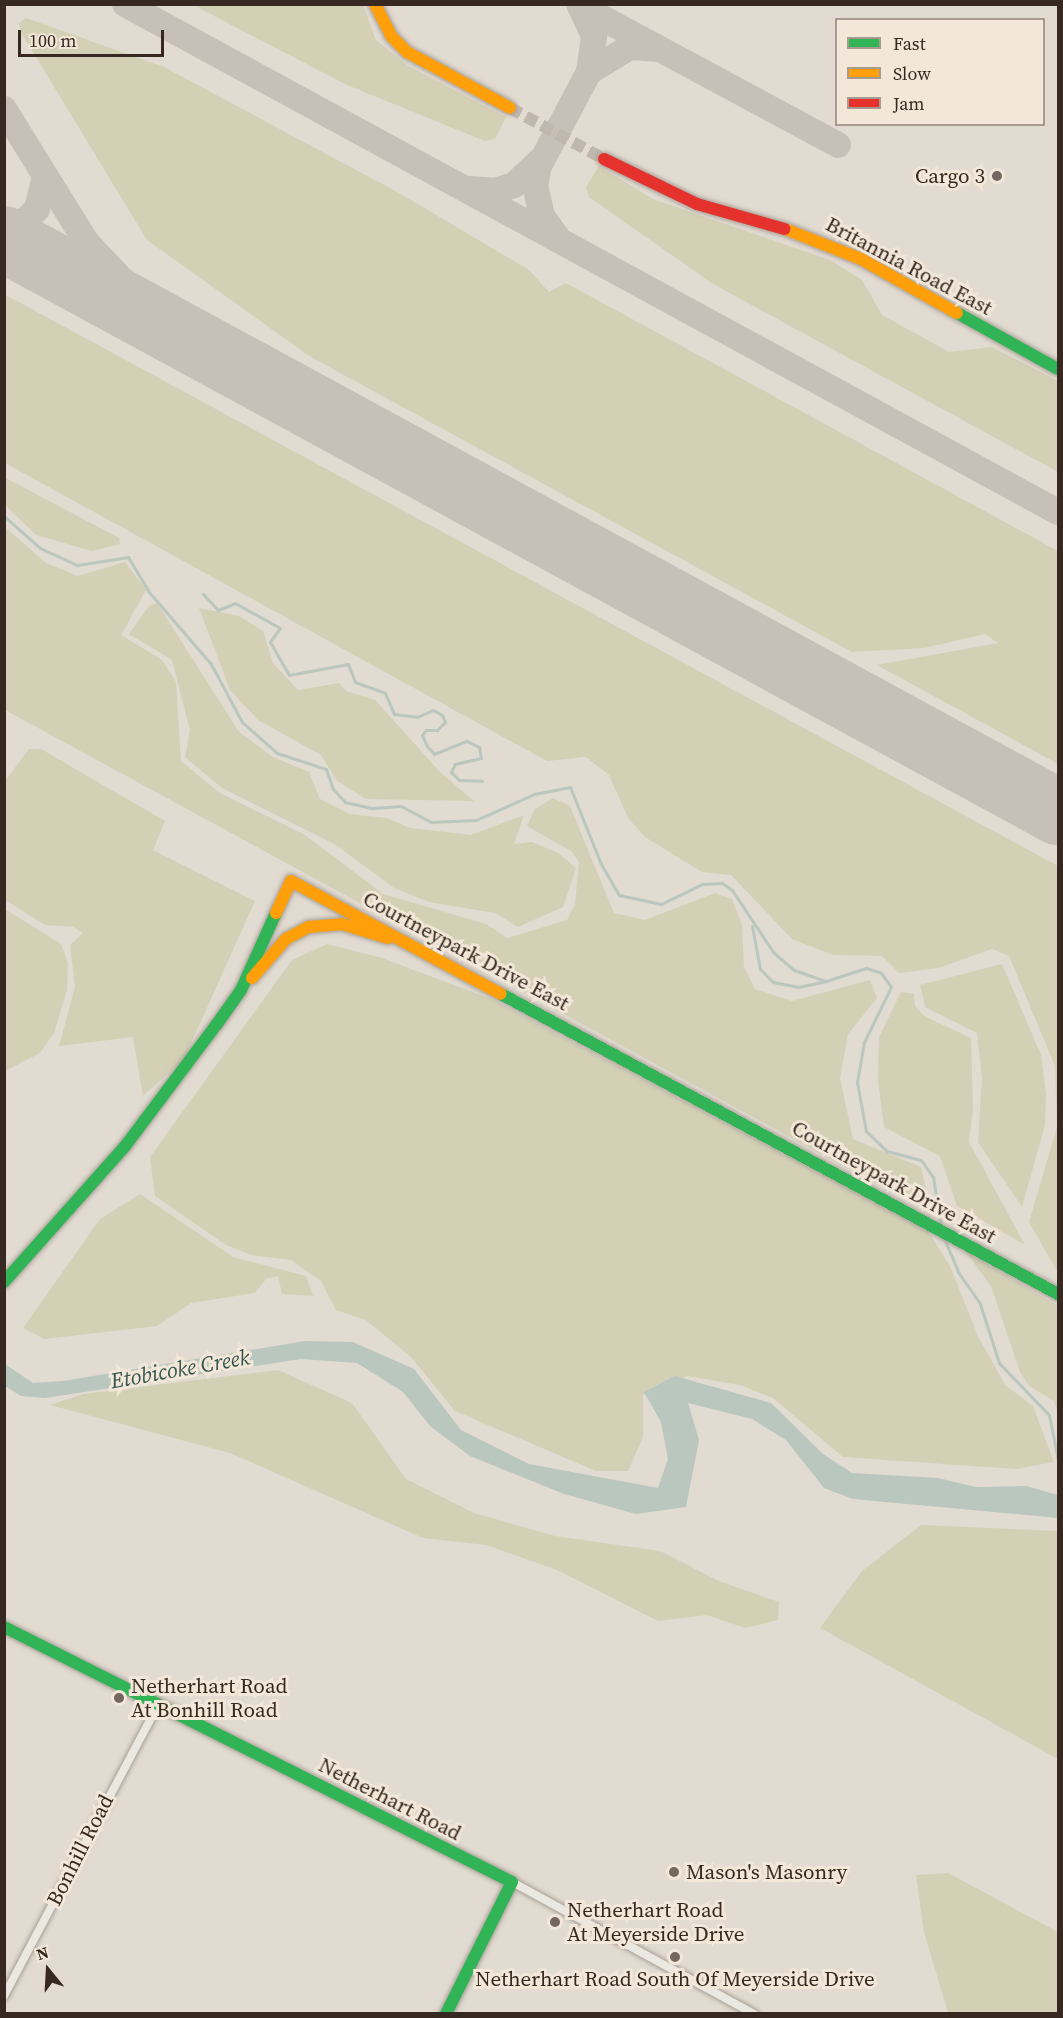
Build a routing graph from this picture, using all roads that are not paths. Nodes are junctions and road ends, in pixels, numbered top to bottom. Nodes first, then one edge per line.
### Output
1 (375, 4) edge
2 (510, 108) tunnel mouth
3 (604, 159) tunnel mouth
4 (1059, 369) edge
5 (416, 949) junction
6 (241, 990) junction
7 (4, 1282) edge
8 (1059, 1294) edge
9 (4, 1627) edge
10 (158, 1705) junction
11 (513, 1882) junction
12 (4, 1996) edge
13 (446, 2013) edge
14 (754, 2013) edge

1 - 2 street
3 - 4 street, Britannia Road East
5 - 6 street
5 - 6 street, Courtneypark Drive East
5 - 8 street, Courtneypark Drive East
6 - 7 street, Courtneypark Drive East
9 - 10 street, Netherhart Road
10 - 11 street, Netherhart Road
10 - 12 street, Bonhill Road
11 - 13 street
11 - 14 street, Netherhart Road

